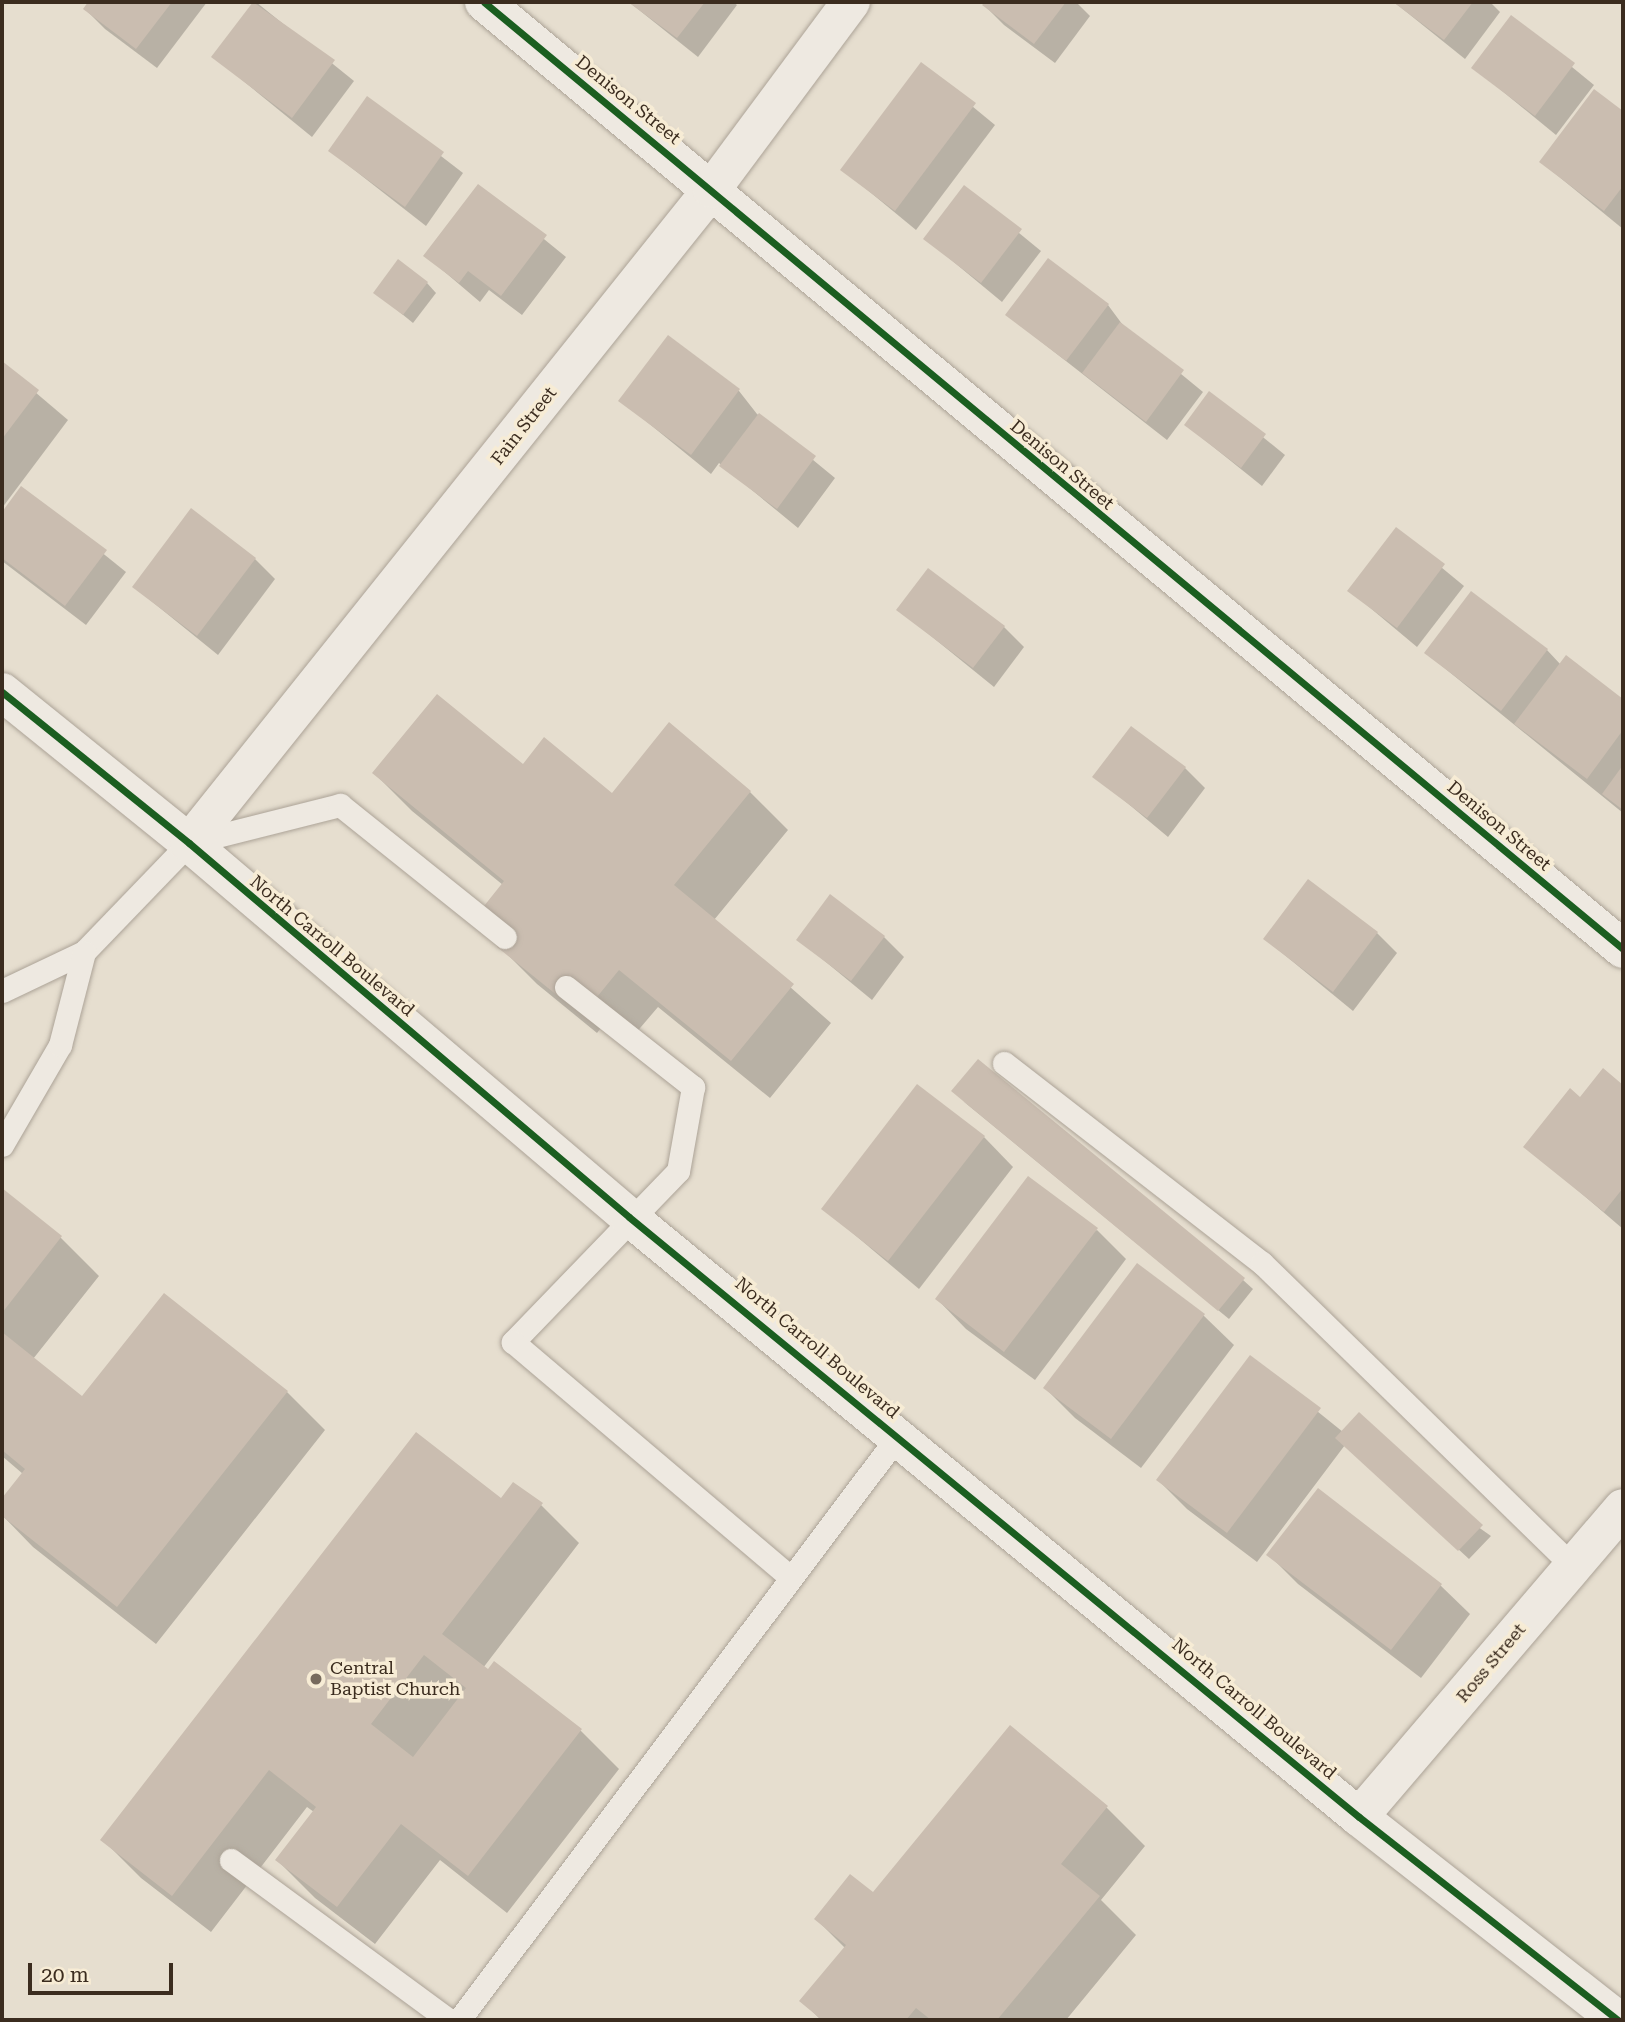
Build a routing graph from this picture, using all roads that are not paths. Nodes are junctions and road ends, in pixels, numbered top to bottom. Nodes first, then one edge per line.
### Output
1 (484, 2) edge
2 (851, 2) edge
3 (712, 190) junction
4 (2, 692) edge
5 (189, 844) junction
6 (505, 937) dead end
7 (1623, 949) edge
8 (84, 952) junction
9 (566, 987) dead end
10 (2, 991) edge
11 (1004, 1063) dead end
12 (2, 1145) edge
13 (629, 1217) junction
14 (898, 1436) junction
15 (1623, 1508) edge
16 (1573, 1567) junction
17 (790, 1577) junction
18 (1359, 1817) junction
19 (231, 1860) dead end
20 (449, 2020) edge
21 (459, 2020) edge
22 (1618, 2020) edge

1 - 3 street, Denison Street
2 - 3 street, Fain Street
3 - 5 street, Fain Street
3 - 7 street, Denison Street
4 - 5 street, North Carroll Boulevard
5 - 6 lane
5 - 8 lane
5 - 13 street, North Carroll Boulevard
8 - 10 lane
8 - 12 lane
9 - 13 lane
11 - 16 lane
13 - 14 street, North Carroll Boulevard
13 - 17 lane
14 - 17 lane
14 - 18 street, North Carroll Boulevard
15 - 16 street, Ross Street
16 - 18 street, Ross Street
17 - 21 lane
18 - 22 street, North Carroll Boulevard
19 - 20 lane

